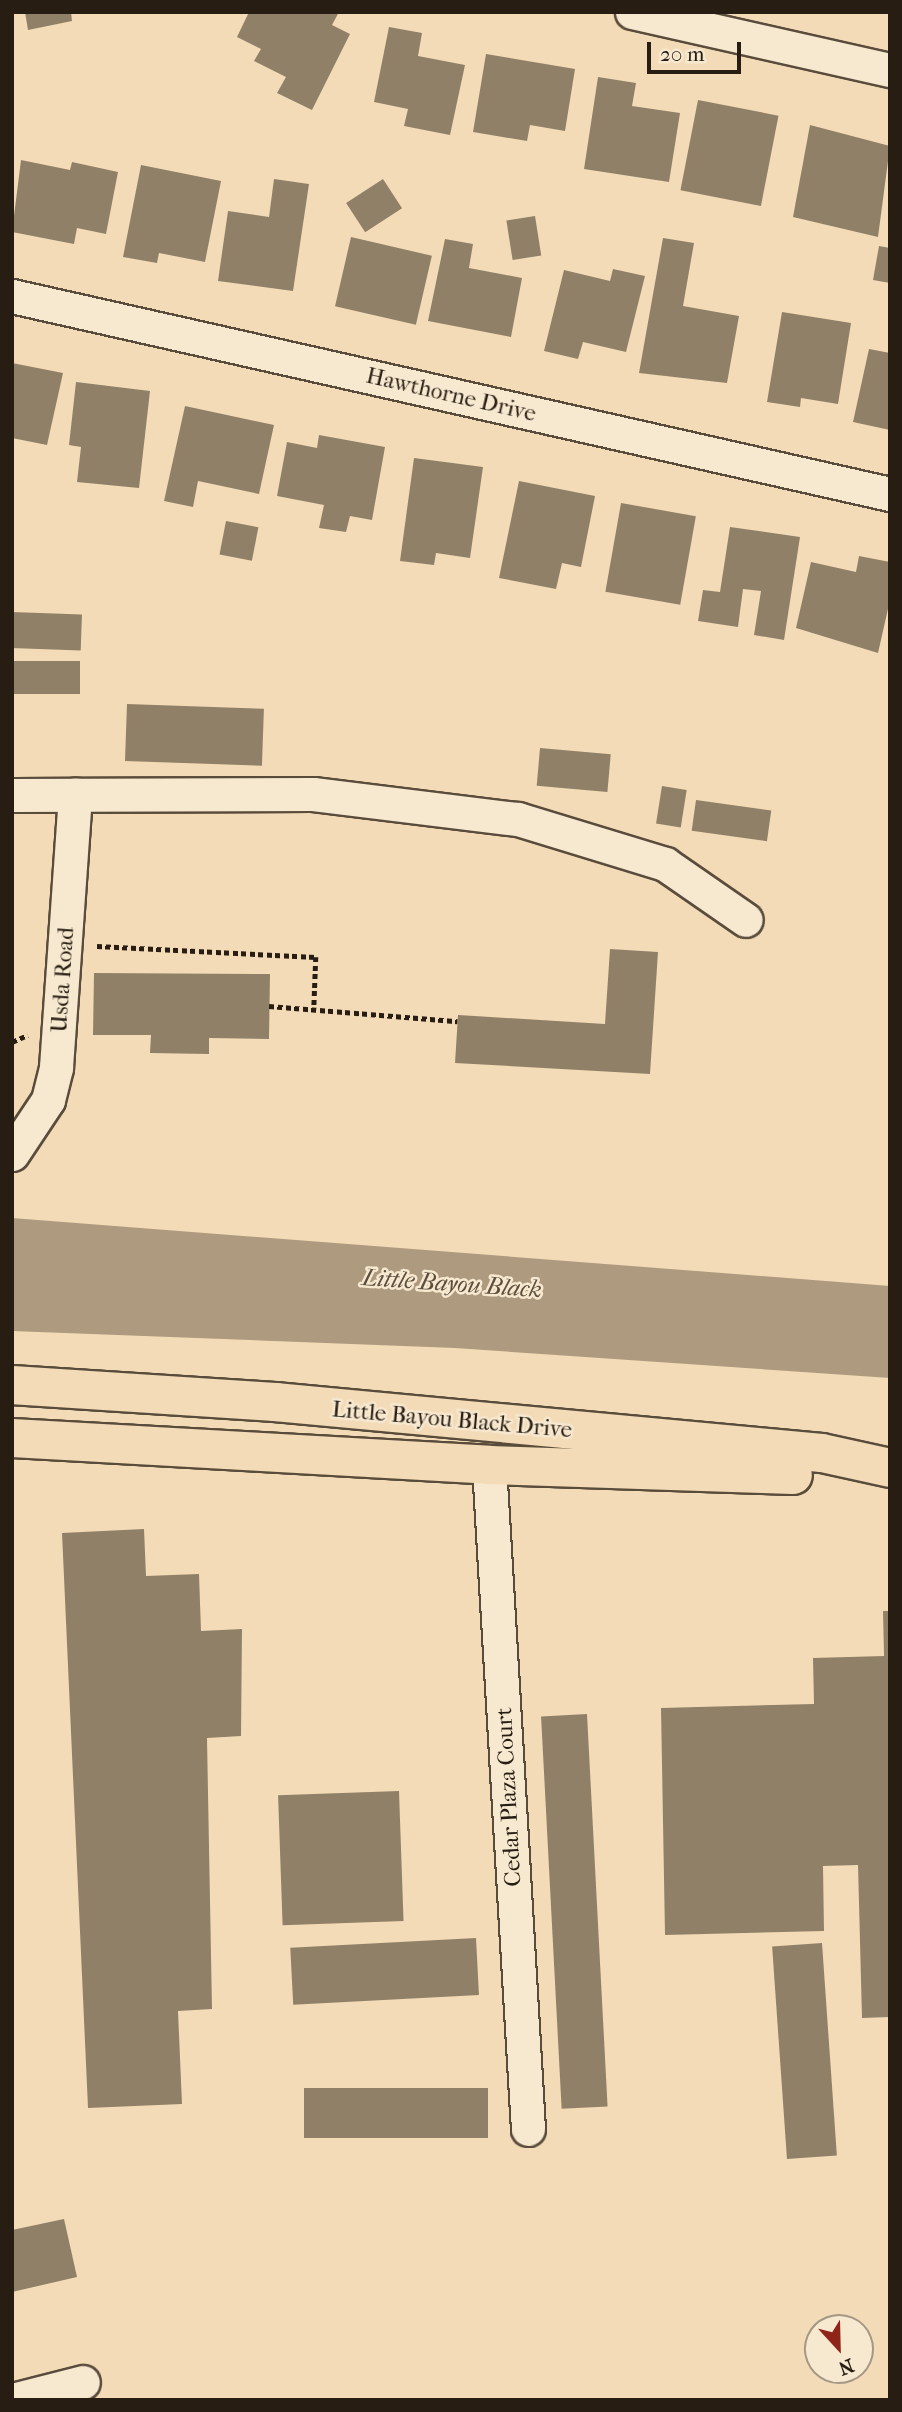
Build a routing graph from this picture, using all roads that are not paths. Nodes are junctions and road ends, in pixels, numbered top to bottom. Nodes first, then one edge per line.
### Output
1 (632, 12) edge
2 (890, 70) edge
3 (12, 296) edge
4 (890, 494) edge
5 (12, 795) edge
6 (75, 795) junction
7 (746, 920) dead end
8 (12, 1153) edge
9 (12, 1385) edge
10 (12, 1438) edge
11 (489, 1465) junction
12 (890, 1470) edge
13 (528, 2129) dead end
14 (83, 2382) dead end
15 (12, 2400) edge

1 - 2 street
3 - 4 street, Hawthorne Drive
5 - 6 street
6 - 7 street
6 - 8 street, Usda Road
9 - 12 main road, Little Bayou Black Drive
10 - 11 main road, Little Bayou Black Drive
11 - 12 main road, Little Bayou Black Drive
11 - 13 street, Cedar Plaza Court
14 - 15 street

